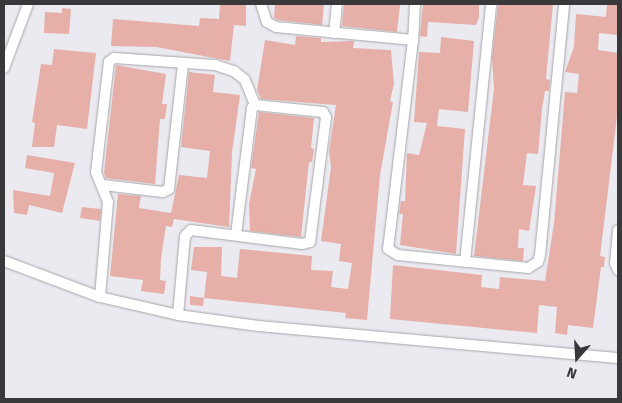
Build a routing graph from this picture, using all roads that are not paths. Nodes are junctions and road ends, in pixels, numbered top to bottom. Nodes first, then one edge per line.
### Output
1 (28, 4) edge
2 (261, 4) edge
3 (337, 4) edge
4 (415, 4) edge
5 (491, 4) edge
6 (564, 4) edge
7 (334, 33) junction
8 (413, 40) junction
9 (183, 64) junction
10 (4, 68) edge
11 (255, 105) junction
12 (103, 185) junction
13 (618, 230) edge
14 (236, 234) junction
15 (4, 261) edge
16 (465, 262) junction
17 (618, 270) edge
18 (100, 297) junction
19 (178, 315) junction
20 (618, 358) edge

1 - 10 street
2 - 7 street
3 - 7 street
4 - 8 street
5 - 16 street
6 - 16 street
7 - 8 street
8 - 16 street
9 - 11 street
9 - 12 street
9 - 12 street
11 - 14 street
11 - 14 street
12 - 18 street
13 - 17 street
14 - 19 street
15 - 18 street
18 - 19 street
19 - 20 street

